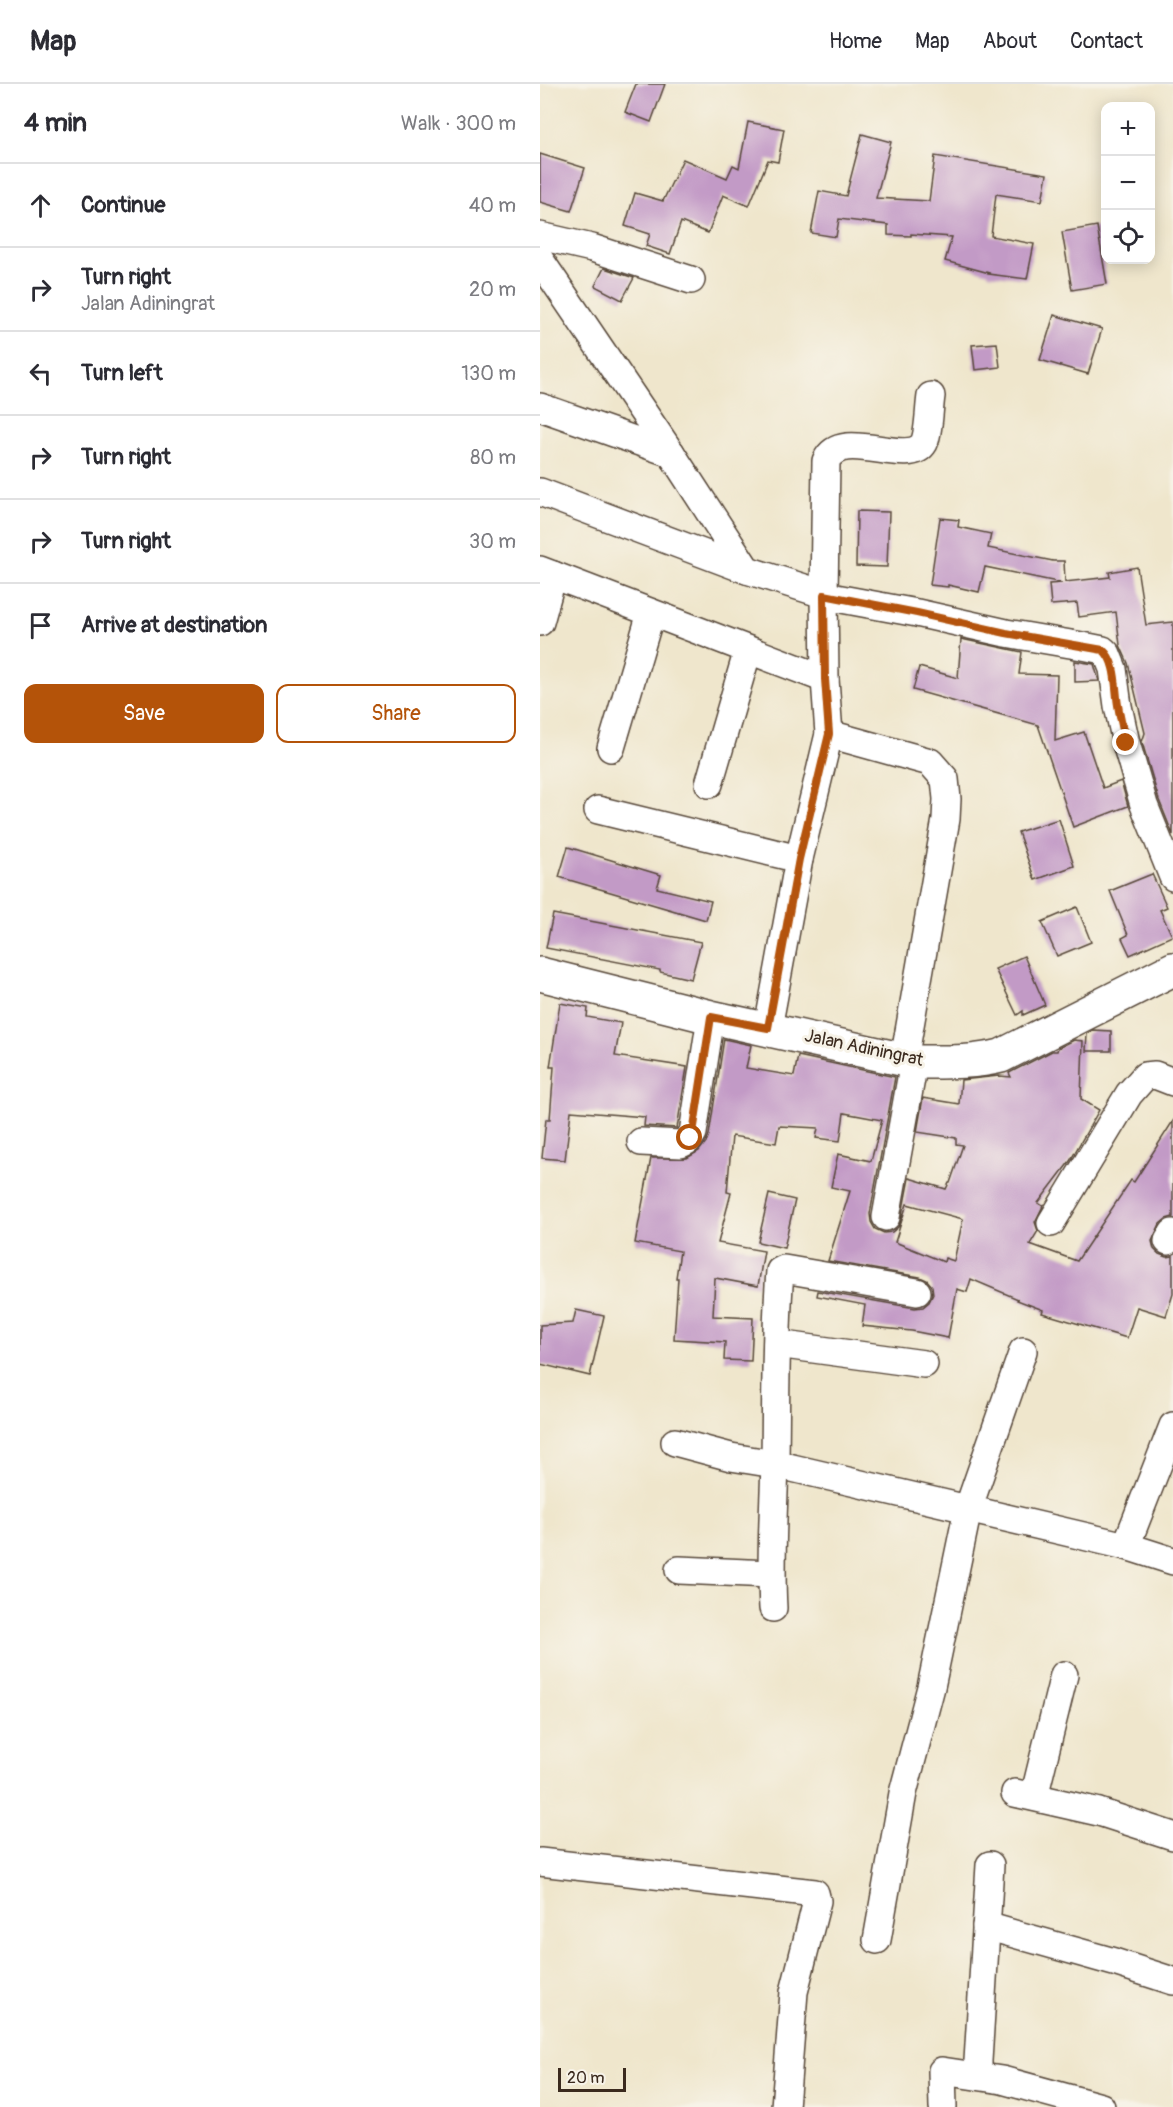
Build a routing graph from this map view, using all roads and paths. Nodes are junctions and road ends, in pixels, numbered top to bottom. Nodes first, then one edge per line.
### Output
1 (540, 236) edge
2 (540, 260) edge
3 (691, 280) dead end
4 (931, 396) dead end
5 (540, 408) edge
6 (671, 453) junction
7 (540, 492) edge
8 (747, 570) junction
9 (546, 573) edge
10 (824, 595) junction
11 (651, 613) junction
12 (540, 622) edge
13 (748, 650) junction
14 (825, 679) junction
15 (829, 734) junction
16 (611, 748) dead end
17 (709, 784) dead end
18 (598, 810) dead end
19 (799, 859) junction
20 (1173, 877) edge
21 (1173, 969) edge
22 (540, 974) edge
23 (711, 1017) junction
24 (768, 1028) junction
25 (909, 1061) junction
26 (1173, 1082) edge
27 (641, 1142) dead end
28 (886, 1217) dead end
29 (1051, 1223) dead end
30 (917, 1292) dead end
31 (777, 1344) junction
32 (1023, 1351) dead end
33 (924, 1364) dead end
34 (1173, 1426) edge
35 (675, 1442) dead end
36 (775, 1464) junction
37 (968, 1509) junction
38 (1126, 1546) junction
39 (1173, 1561) edge
40 (679, 1570) dead end
41 (771, 1574) junction
42 (773, 1608) dead end
43 (1064, 1675) dead end
44 (1173, 1836) edge
45 (540, 1862) edge
46 (990, 1865) dead end
47 (986, 1926) junction
48 (877, 1940) dead end
49 (1173, 1981) edge
50 (978, 2076) junction
51 (785, 2107) edge
52 (943, 2107) edge
53 (1101, 2107) edge

1 - 3 street
2 - 6 street
4 - 10 street
5 - 6 street
6 - 8 street
7 - 8 street
8 - 10 street
9 - 11 street
9 - 12 street
10 - 14 street
10 - 20 street
11 - 13 street
11 - 16 street
13 - 14 street
13 - 17 street
14 - 15 street
15 - 19 street
15 - 25 street
18 - 19 street
19 - 24 street
21 - 25 street, Jalan Adiningrat
22 - 23 street, Jalan Adiningrat
23 - 24 street, Jalan Adiningrat
23 - 27 street
24 - 25 street, Jalan Adiningrat
25 - 28 street
26 - 29 street
30 - 31 street
31 - 33 street
31 - 36 street
32 - 37 street
34 - 38 street
35 - 36 street
36 - 37 street
36 - 41 street
37 - 38 street
37 - 48 street
38 - 39 street
40 - 41 street
41 - 42 street
43 - 44 street
45 - 51 street
46 - 47 street
47 - 49 street
47 - 50 street
50 - 52 street
50 - 53 street

